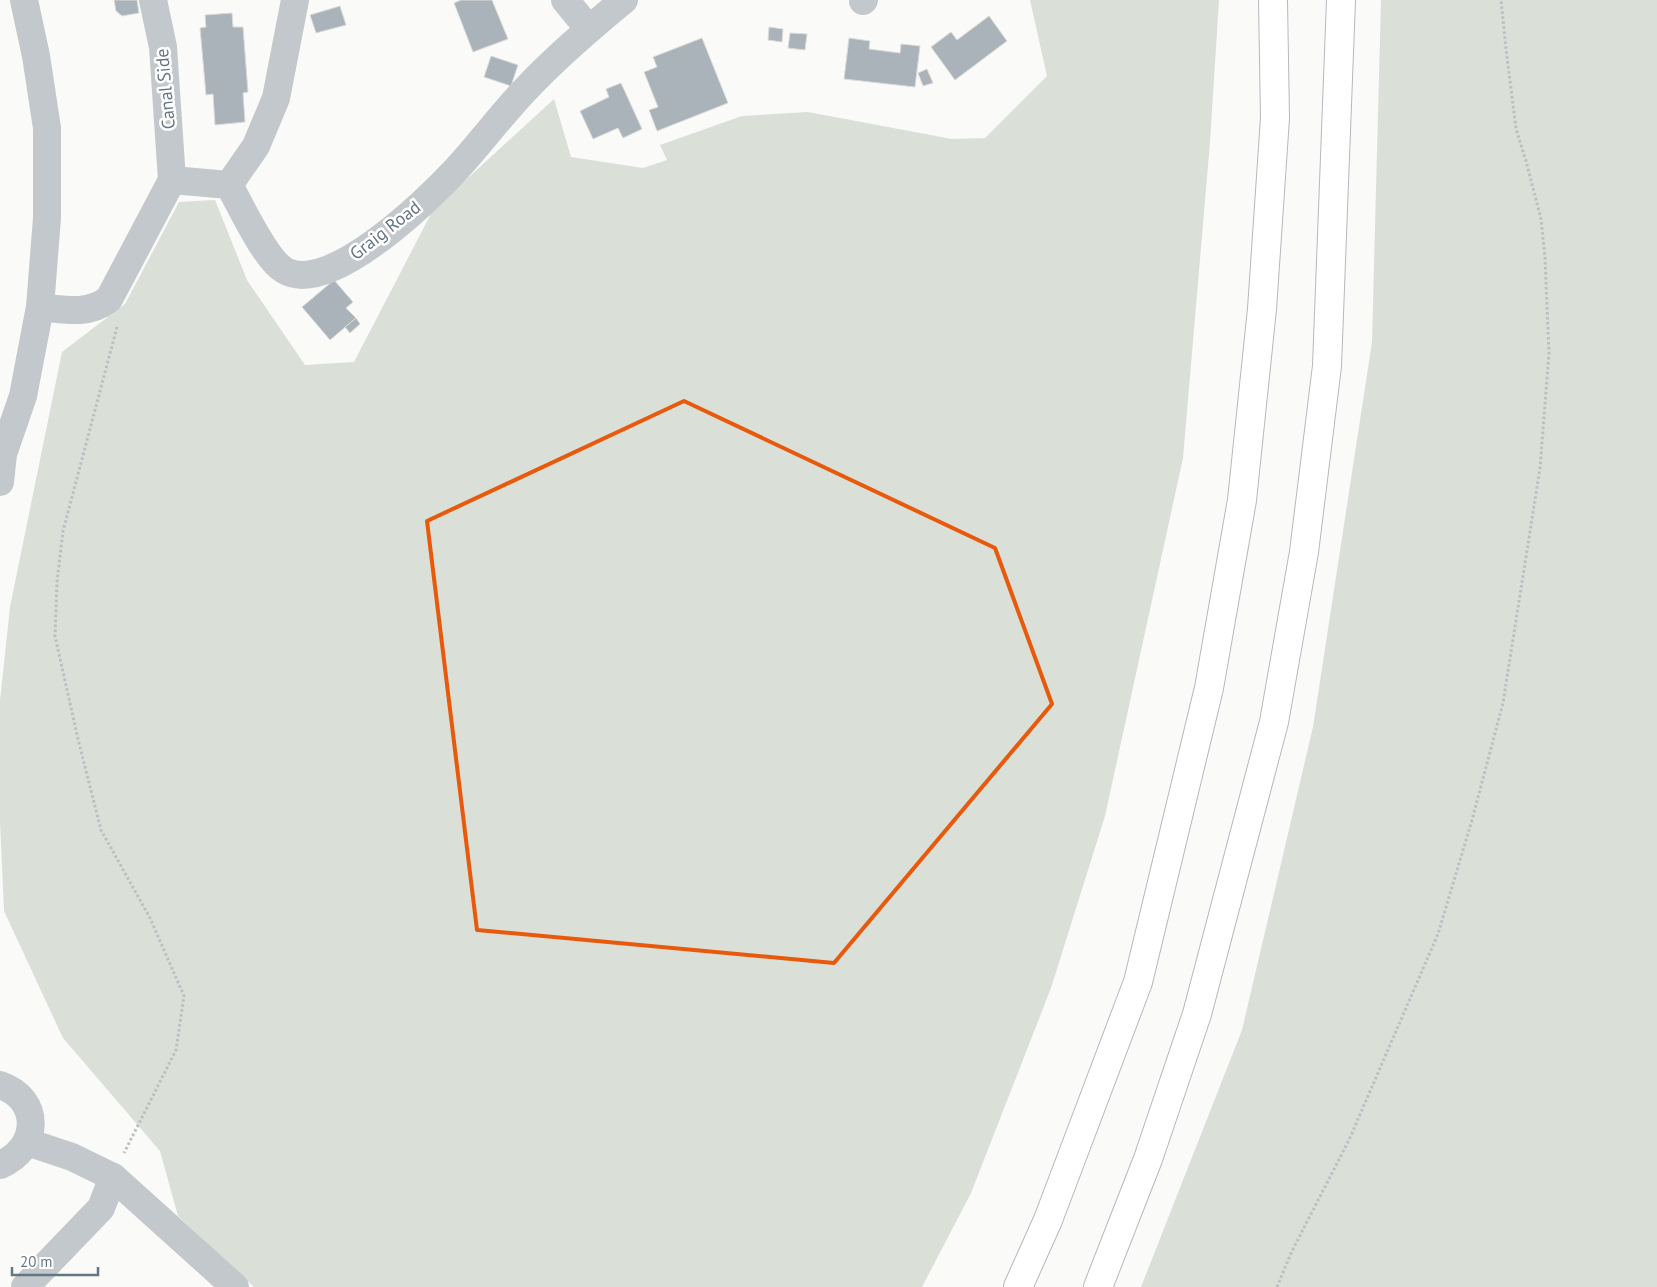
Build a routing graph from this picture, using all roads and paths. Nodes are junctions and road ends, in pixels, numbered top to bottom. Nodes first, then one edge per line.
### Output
1 (24, 0) edge
2 (153, 0) edge
3 (295, 0) edge
4 (565, 0) edge
5 (624, 0) edge
6 (1273, 0) edge
7 (1341, 0) edge
8 (1501, 0) edge
9 (589, 29) junction
10 (172, 180) junction
11 (229, 185) junction
12 (100, 306) junction
13 (40, 307) junction
14 (0, 482) edge
15 (0, 1085) edge
16 (27, 1142) junction
17 (0, 1164) edge
18 (113, 1177) junction
19 (25, 1287) edge
20 (234, 1287) edge
21 (1018, 1287) edge
22 (1098, 1287) edge
23 (1277, 1287) edge

1 - 13 street
2 - 10 street, Canal Side
3 - 11 street
4 - 9 street
5 - 9 street, Graig Road
6 - 21 highway
7 - 22 highway
8 - 23 path
9 - 11 street, Graig Road
10 - 11 street
10 - 12 street
12 - 13 street
12 - 18 path
13 - 14 street
15 - 16 street
16 - 17 street
16 - 18 street
18 - 19 street
18 - 20 street

